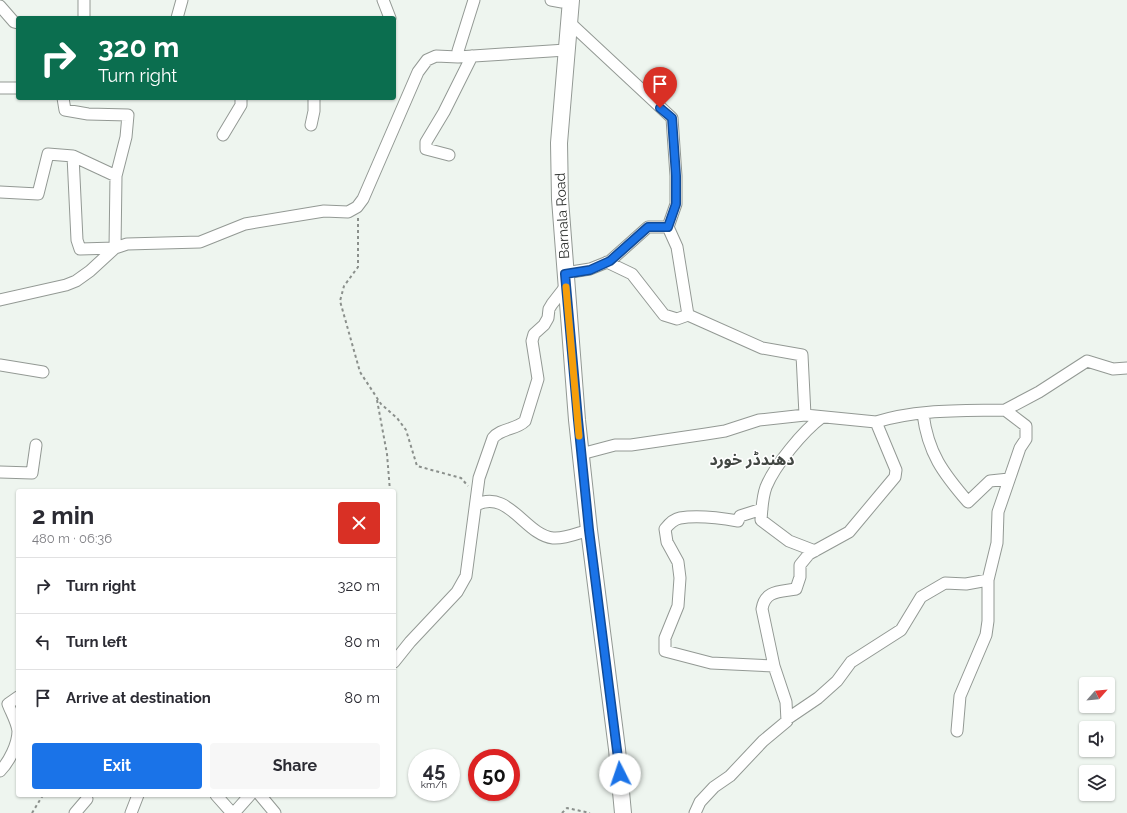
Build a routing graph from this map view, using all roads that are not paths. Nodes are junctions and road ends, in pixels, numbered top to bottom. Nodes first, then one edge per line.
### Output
1 (84, 0) edge
2 (182, 0) edge
3 (383, 0) edge
4 (474, 0) edge
5 (562, 1) edge
6 (0, 6) edge
7 (84, 16) edge
8 (178, 16) edge
9 (389, 16) edge
10 (16, 22) edge
11 (569, 22) junction
12 (566, 50) junction
13 (472, 56) junction
14 (458, 57) junction
15 (0, 88) edge
16 (16, 88) edge
17 (63, 100) edge
18 (241, 100) edge
19 (314, 100) edge
20 (311, 125) dead end
21 (223, 135) dead end
22 (449, 155) dead end
23 (73, 156) junction
24 (116, 176) junction
25 (0, 192) edge
26 (668, 227) junction
27 (116, 248) junction
28 (607, 262) junction
29 (566, 280) junction
30 (0, 300) edge
31 (688, 315) junction
32 (0, 365) edge
33 (1127, 368) edge
34 (43, 372) dead end
35 (1005, 410) junction
36 (922, 414) junction
37 (805, 415) junction
38 (822, 417) junction
39 (876, 422) junction
40 (36, 445) dead end
41 (581, 454) junction
42 (0, 472) edge
43 (1009, 479) junction
44 (476, 505) junction
45 (762, 509) junction
46 (589, 530) junction
47 (815, 551) junction
48 (988, 580) junction
49 (396, 660) edge
50 (774, 666) junction
51 (16, 698) edge
52 (787, 719) junction
53 (16, 725) edge
54 (957, 731) dead end
55 (16, 743) edge
56 (0, 771) edge
57 (137, 797) edge
58 (218, 797) edge
59 (248, 797) edge
60 (262, 797) edge
61 (87, 799) dead end
62 (75, 813) edge
63 (131, 813) edge
64 (233, 813) edge
65 (275, 813) edge
66 (622, 813) edge
67 (695, 813) edge

1 - 7 street
2 - 8 street
3 - 9 street
4 - 14 street
5 - 11 main road, Barnala Road
6 - 10 street
11 - 12 main road, Barnala Road
11 - 26 street
12 - 13 street
12 - 29 main road, Barnala Road
13 - 14 street
13 - 22 street
14 - 27 street
15 - 16 street
17 - 24 street
18 - 21 street
19 - 20 street
23 - 24 street
23 - 25 street
23 - 27 street
24 - 27 street
26 - 28 street
26 - 31 street
27 - 30 street
28 - 29 street
28 - 31 street
29 - 41 main road, Barnala Road
29 - 44 street
31 - 37 street
32 - 34 street
33 - 35 street
35 - 36 street
35 - 43 street
36 - 39 street
36 - 43 street
37 - 38 street
37 - 41 street
38 - 39 street
38 - 45 street
39 - 47 street
40 - 42 street
41 - 46 main road, Barnala Road
43 - 48 street
44 - 46 street
44 - 49 street
45 - 47 street
45 - 50 street
46 - 66 main road, Barnala Road
47 - 50 street
48 - 52 street
48 - 54 street
50 - 52 street
51 - 53 street
52 - 67 street
55 - 56 street
57 - 63 street
58 - 64 street
59 - 64 street
60 - 65 street
61 - 62 street

